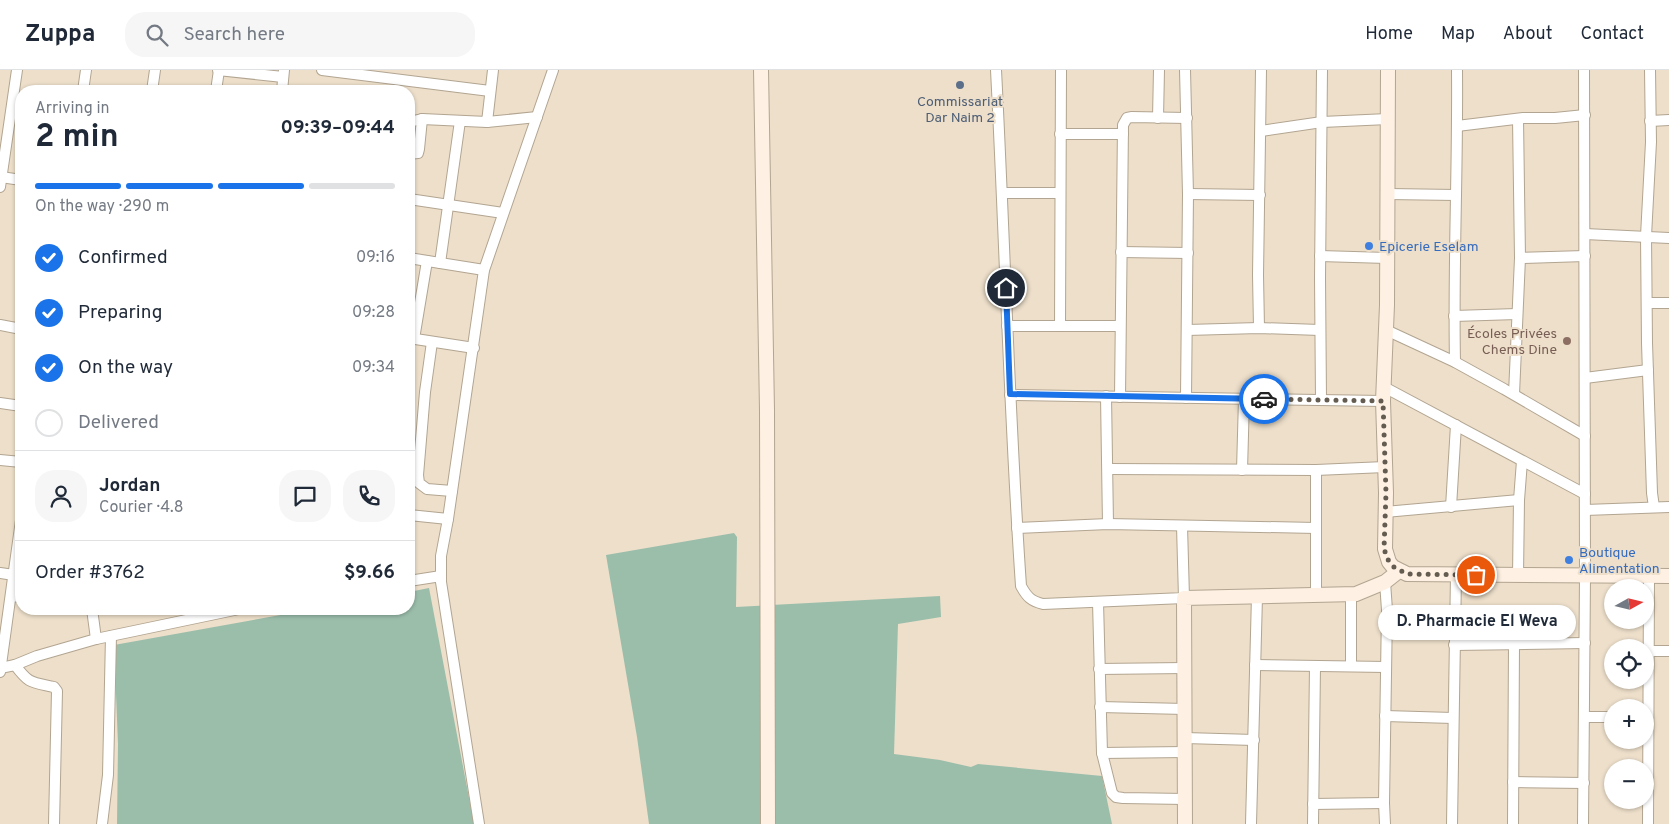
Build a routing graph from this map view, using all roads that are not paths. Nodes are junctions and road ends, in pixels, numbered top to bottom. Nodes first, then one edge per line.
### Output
1 (17, 70) edge
2 (86, 70) edge
3 (155, 70) edge
4 (219, 70) edge
5 (322, 70) edge
6 (493, 70) edge
7 (554, 70) edge
8 (761, 70) edge
9 (996, 70) edge
10 (1061, 70) edge
11 (1159, 70) edge
12 (1185, 70) edge
13 (1261, 70) edge
14 (1322, 70) edge
15 (1388, 70) edge
16 (1457, 70) edge
17 (1584, 70) edge
18 (1650, 70) edge
19 (284, 74) edge
20 (84, 85) edge
21 (153, 85) edge
22 (217, 85) edge
23 (490, 91) junction
24 (1585, 115) junction
25 (537, 117) junction
26 (1158, 118) junction
27 (1187, 118) junction
28 (422, 119) junction
29 (1388, 119) junction
30 (1518, 119) junction
31 (1669, 120) edge
32 (415, 121) edge
33 (460, 121) junction
34 (1650, 121) junction
35 (487, 122) junction
36 (1322, 122) junction
37 (1458, 126) junction
38 (1261, 131) junction
39 (1060, 134) junction
40 (1123, 134) junction
41 (415, 154) edge
42 (15, 181) edge
43 (1, 182) edge
44 (1002, 192) junction
45 (1060, 194) junction
46 (1188, 194) junction
47 (1388, 194) junction
48 (1260, 195) junction
49 (1456, 195) junction
50 (415, 200) edge
51 (448, 205) junction
52 (503, 213) junction
53 (1585, 234) junction
54 (1646, 236) junction
55 (1669, 238) edge
56 (1121, 252) junction
57 (1188, 253) junction
58 (1320, 256) junction
59 (1585, 256) junction
60 (1388, 258) junction
61 (1520, 258) junction
62 (415, 259) edge
63 (426, 261) junction
64 (440, 263) junction
65 (484, 270) junction
66 (1647, 303) junction
67 (1669, 303) edge
68 (1517, 314) junction
69 (1454, 316) junction
70 (415, 317) edge
71 (0, 325) edge
72 (1007, 326) junction
73 (1060, 326) junction
74 (1120, 326) junction
75 (15, 327) edge
76 (1259, 328) junction
77 (1187, 330) junction
78 (1320, 330) junction
79 (1386, 330) junction
80 (415, 339) edge
81 (432, 342) junction
82 (474, 348) junction
83 (1455, 362) junction
84 (1648, 370) junction
85 (1585, 378) junction
86 (1010, 394) junction
87 (1384, 394) junction
88 (1514, 394) junction
89 (1106, 396) junction
90 (1120, 397) junction
91 (1186, 398) junction
92 (1244, 399) junction
93 (1321, 400) junction
94 (0, 403) edge
95 (15, 405) edge
96 (1456, 425) junction
97 (1585, 436) junction
98 (0, 460) edge
99 (1522, 460) junction
100 (15, 461) edge
101 (1385, 467) junction
102 (1108, 469) junction
103 (1242, 470) junction
104 (1316, 470) junction
105 (452, 491) junction
106 (1585, 494) junction
107 (1519, 500) junction
108 (1451, 507) junction
109 (1654, 507) junction
110 (1669, 507) edge
111 (1585, 510) junction
112 (1385, 512) junction
113 (415, 516) edge
114 (448, 519) junction
115 (1108, 524) junction
116 (1182, 526) junction
117 (1017, 528) junction
118 (1316, 528) junction
119 (15, 568) edge
120 (1399, 571) junction
121 (0, 573) edge
122 (14, 575) junction
123 (1456, 575) junction
124 (441, 576) junction
125 (1518, 576) junction
126 (1585, 576) junction
127 (1649, 576) junction
128 (1669, 576) edge
129 (415, 580) edge
130 (1385, 582) junction
131 (1351, 594) junction
132 (1316, 595) junction
133 (1257, 596) junction
134 (1184, 598) junction
135 (10, 599) edge
136 (1098, 602) junction
137 (93, 615) edge
138 (211, 615) edge
139 (111, 636) junction
140 (96, 639) junction
141 (1648, 639) edge
142 (1585, 643) junction
143 (1514, 644) junction
144 (1454, 645) junction
145 (1654, 651) edge
146 (1669, 651) edge
147 (16, 664) junction
148 (1255, 665) junction
149 (1315, 666) junction
150 (1352, 666) junction
151 (1386, 667) junction
152 (0, 668) edge
153 (1184, 668) junction
154 (1099, 669) junction
155 (0, 672) edge
156 (1100, 707) junction
157 (1185, 709) junction
158 (1386, 716) junction
159 (1584, 717) junction
160 (1604, 717) edge
161 (1453, 718) junction
162 (1254, 740) junction
163 (1185, 745) junction
164 (1647, 749) edge
165 (1102, 753) junction
166 (1513, 782) junction
167 (1584, 783) junction
168 (1185, 799) junction
169 (1384, 803) junction
170 (1313, 804) junction
171 (54, 824) edge
172 (102, 824) edge
173 (479, 824) edge
174 (768, 824) edge
175 (1185, 824) edge
176 (1251, 824) edge
177 (1313, 824) edge
178 (1385, 824) edge
179 (1452, 824) edge
180 (1513, 824) edge
181 (1584, 824) edge
182 (1648, 824) edge

1 - 43 street
2 - 20 street
3 - 21 street
4 - 19 street
4 - 22 street
5 - 23 street
6 - 23 street
7 - 25 street
8 - 174 street
9 - 44 street
10 - 39 street
11 - 26 street
12 - 27 street
13 - 38 street
14 - 36 street
15 - 29 street
16 - 37 street
17 - 24 street
18 - 34 street
23 - 35 street
24 - 30 street
24 - 53 street
25 - 35 street
25 - 52 street
26 - 27 street
26 - 40 street
27 - 46 street
28 - 32 street
28 - 33 street
28 - 41 street
29 - 36 street
29 - 47 street
30 - 37 street
30 - 61 street
31 - 34 street
33 - 35 street
33 - 51 street
34 - 54 street
36 - 38 street
36 - 58 street
37 - 49 street
38 - 48 street
39 - 40 street
39 - 45 street
40 - 56 street
42 - 43 street
44 - 45 street
44 - 72 street
45 - 73 street
46 - 48 street
46 - 57 street
47 - 49 street
47 - 60 street
48 - 76 street
49 - 69 street
50 - 51 street
51 - 52 street
51 - 64 street
52 - 65 street
53 - 54 street
53 - 59 street
54 - 55 street
54 - 66 street
56 - 57 street
56 - 74 street
57 - 77 street
58 - 60 street
58 - 78 street
59 - 61 street
59 - 85 street
60 - 79 street
61 - 68 street
62 - 63 street
63 - 64 street
63 - 70 street
64 - 65 street
65 - 82 street
66 - 67 street
66 - 84 street
68 - 69 street
68 - 88 street
69 - 83 street
71 - 75 street
72 - 73 street
72 - 86 street
73 - 74 street
74 - 90 street
76 - 77 street
76 - 78 street
77 - 91 street
78 - 93 street
79 - 83 street
79 - 87 street
80 - 81 street
81 - 82 street
81 - 105 street
82 - 105 street
83 - 88 street
84 - 85 street
84 - 109 street
85 - 97 street
86 - 89 street
86 - 117 street
87 - 93 street
87 - 96 street
87 - 101 street
88 - 97 street
89 - 90 street
89 - 102 street
90 - 91 street
91 - 92 street
92 - 93 street
92 - 103 street
94 - 95 street
96 - 99 street
96 - 108 street
97 - 106 street
98 - 100 street
99 - 106 street
99 - 107 street
101 - 104 street
101 - 112 street
102 - 103 street
102 - 115 street
103 - 104 street
104 - 118 street
105 - 114 street
106 - 111 street
107 - 108 street
107 - 125 street
108 - 112 street
109 - 110 street
109 - 111 street
111 - 126 street
112 - 120 street
113 - 114 street
114 - 124 street
115 - 116 street
115 - 117 street
116 - 118 street
116 - 134 street
117 - 136 street
118 - 132 street
119 - 122 street
120 - 123 street
120 - 130 street
121 - 122 street
122 - 135 street
123 - 125 street
123 - 144 street
124 - 129 street
124 - 173 street
125 - 126 street
126 - 127 street
126 - 142 street
127 - 128 street
127 - 141 street
130 - 131 street
130 - 151 street
131 - 132 street
131 - 150 street
132 - 133 street
133 - 134 street
133 - 148 street
134 - 136 street
134 - 153 street
135 - 152 street
136 - 154 street
137 - 140 street
138 - 139 street
139 - 140 street
139 - 172 street
140 - 147 street
142 - 143 street
142 - 159 street
143 - 144 street
143 - 166 street
144 - 161 street
145 - 146 street
147 - 152 street
147 - 171 street
148 - 149 street
148 - 162 street
149 - 150 street
149 - 170 street
150 - 151 street
151 - 158 street
152 - 155 street
153 - 154 street
153 - 157 street
154 - 156 street
156 - 157 street
156 - 165 street
157 - 163 street
158 - 161 street
158 - 169 street
159 - 160 street
159 - 167 street
161 - 179 street
162 - 163 street
162 - 176 street
163 - 165 street
163 - 168 street
164 - 182 street
165 - 168 street
166 - 167 street
166 - 180 street
167 - 181 street
168 - 175 street
169 - 170 street
169 - 178 street
170 - 177 street

